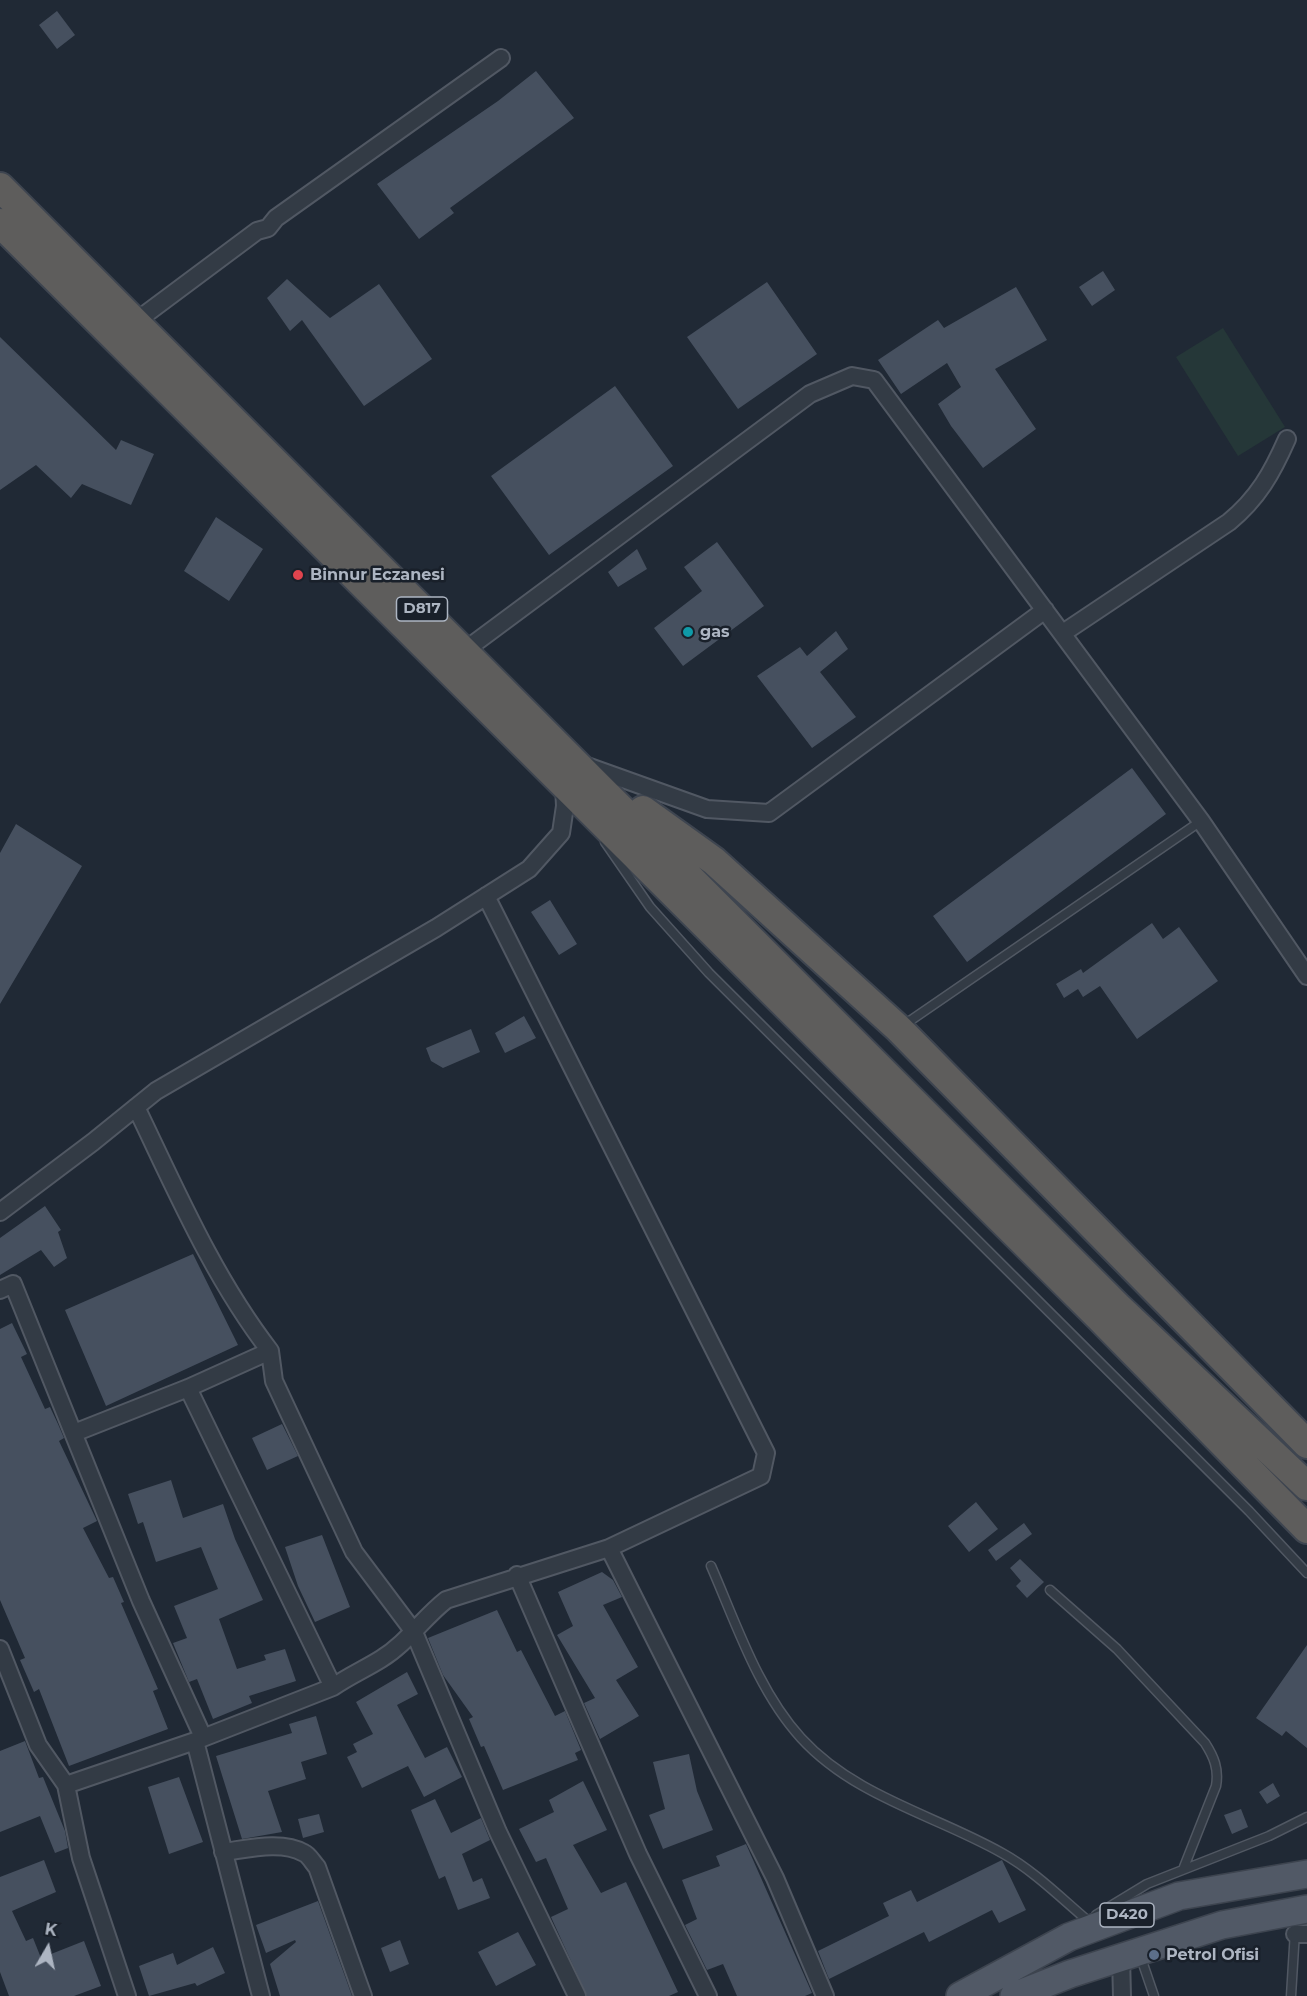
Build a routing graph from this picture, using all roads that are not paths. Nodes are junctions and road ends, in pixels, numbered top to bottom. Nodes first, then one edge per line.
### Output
1 (501, 58) dead end
2 (0, 187) edge
3 (0, 223) edge
4 (135, 322) junction
5 (1287, 439) dead end
6 (1045, 610) junction
7 (1062, 633) junction
8 (465, 651) junction
9 (570, 772) junction
10 (1201, 821) junction
11 (486, 896) junction
12 (1307, 976) edge
13 (899, 1029) junction
14 (835, 1039) junction
15 (136, 1107) junction
16 (0, 1212) edge
17 (0, 1290) edge
18 (270, 1351) junction
19 (188, 1388) junction
20 (74, 1433) junction
21 (1307, 1444) edge
22 (1307, 1486) edge
23 (1307, 1529) edge
24 (609, 1548) junction
25 (711, 1566) dead end
26 (1307, 1573) edge
27 (517, 1575) junction
28 (1050, 1590) dead end
29 (414, 1632) junction
30 (0, 1649) edge
31 (333, 1687) junction
32 (199, 1739) junction
33 (66, 1785) junction
34 (1307, 1817) edge
35 (223, 1852) junction
36 (1184, 1867) junction
37 (1307, 1874) edge
38 (1301, 1922) edge
39 (1078, 1929) junction
40 (1130, 1954) junction
41 (1070, 1974) junction
42 (127, 1996) edge
43 (261, 1996) edge
44 (363, 1996) edge
45 (577, 1996) edge
46 (708, 1996) edge
47 (825, 1996) edge
48 (960, 1996) edge
49 (1014, 1996) edge
50 (1054, 1996) edge
51 (1122, 1996) edge
52 (1154, 1996) edge
53 (1291, 1996) edge

1 - 4 street
2 - 4 highway, D817
3 - 9 highway, D817
4 - 8 highway, D817
5 - 7 street
6 - 7 street
6 - 8 street
6 - 9 street
7 - 10 street
8 - 9 highway, D817
9 - 11 street
9 - 13 highway
9 - 14 highway, D817
9 - 26 lane
10 - 12 street
10 - 13 lane
11 - 15 street
11 - 24 street
13 - 21 highway
14 - 22 highway
14 - 23 highway
15 - 16 street
15 - 18 street
17 - 20 street
18 - 19 street
18 - 29 street
19 - 20 street
19 - 31 street
20 - 32 street
24 - 27 street
24 - 47 street
25 - 39 lane
27 - 29 street
27 - 46 street
28 - 36 lane
29 - 31 street
29 - 45 street
30 - 33 street
31 - 32 street
32 - 33 street
32 - 35 street
33 - 42 street
34 - 36 lane
35 - 43 street
35 - 44 street
36 - 39 lane
37 - 39 main road, D420
38 - 40 main road, D420
38 - 53 lane
39 - 48 main road, D420
40 - 41 main road, D420
40 - 51 street
40 - 52 lane
41 - 49 main road, D420
41 - 50 street

